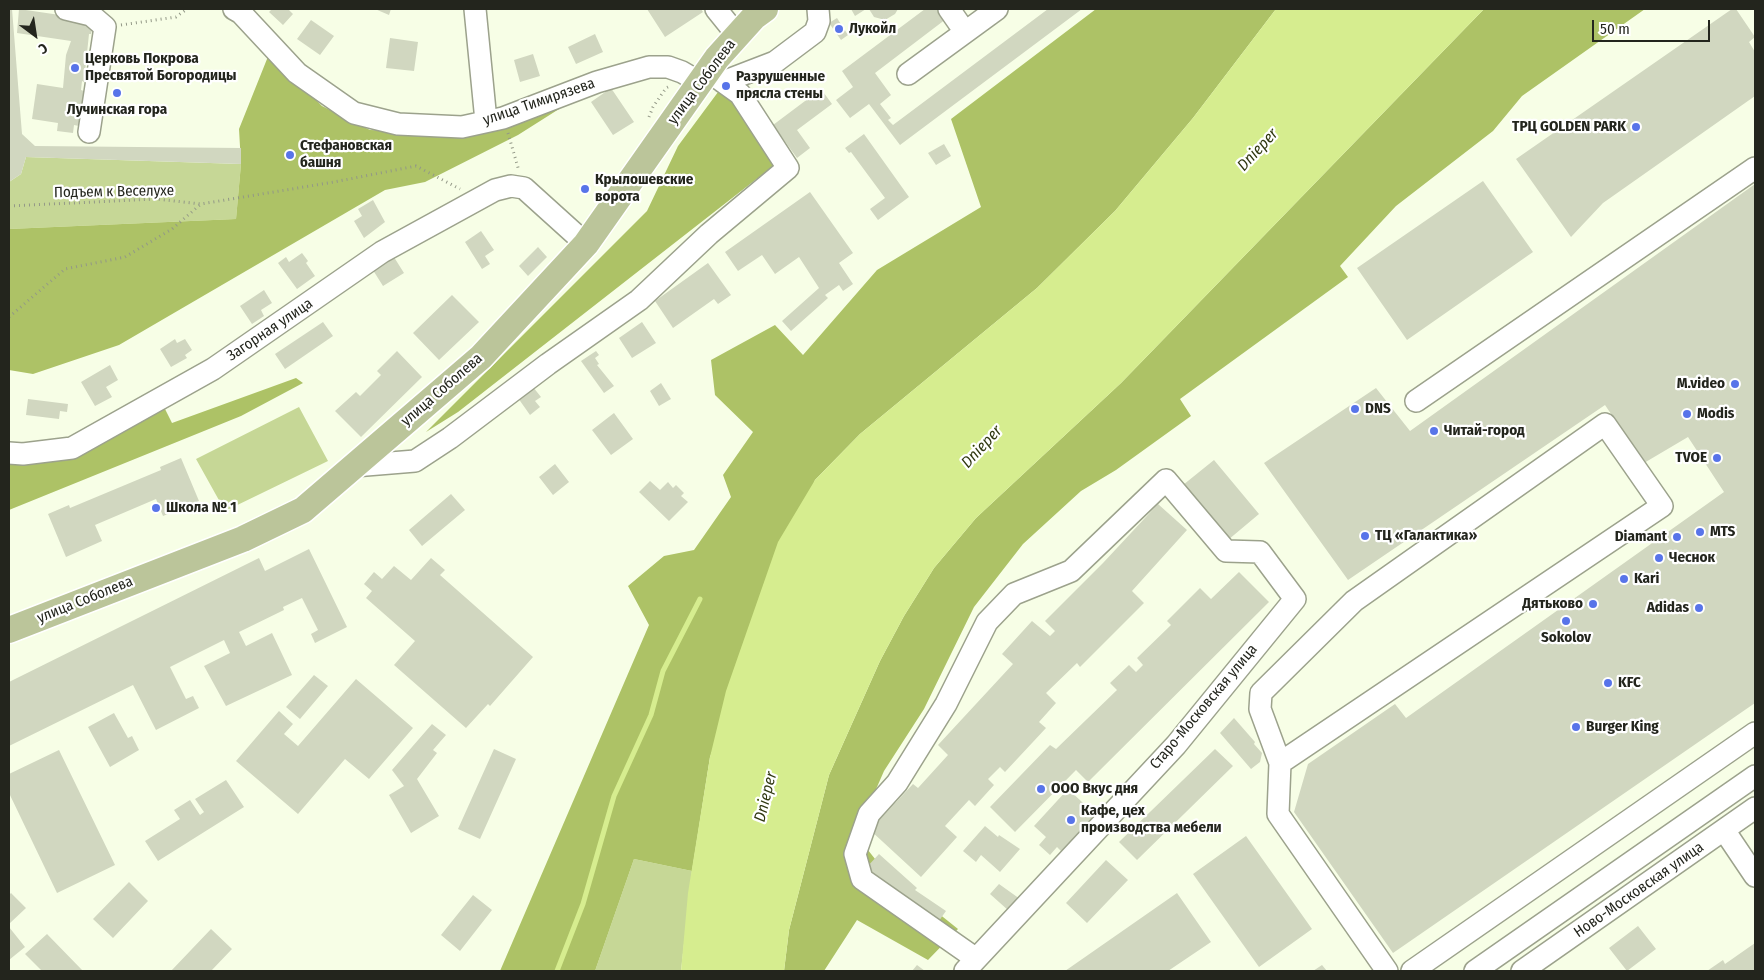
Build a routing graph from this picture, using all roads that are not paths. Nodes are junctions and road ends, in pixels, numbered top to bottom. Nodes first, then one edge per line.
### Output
1 (66, 9) edge
2 (234, 9) edge
3 (716, 9) edge
4 (818, 9) edge
5 (949, 9) edge
6 (997, 9) edge
7 (474, 11) edge
8 (750, 18) edge
9 (965, 32) junction
10 (908, 74) dead end
11 (710, 78) junction
12 (495, 119) junction
13 (89, 132) dead end
14 (1755, 168) edge
15 (586, 244) junction
16 (1416, 401) dead end
17 (9, 453) edge
18 (354, 466) junction
19 (9, 630) edge
20 (1755, 733) edge
21 (1280, 763) junction
22 (1755, 776) edge
23 (1755, 808) edge
24 (1724, 830) junction
25 (1755, 876) edge
26 (970, 965) edge
27 (1387, 971) edge
28 (1412, 971) edge
29 (1475, 971) edge
30 (1522, 971) edge

1 - 13 street
2 - 12 street, улица Тимирязева
3 - 8 street
4 - 11 street
5 - 9 street
6 - 9 street
7 - 12 street
8 - 11 main road, улица Соболева
9 - 10 street
11 - 12 street, улица Тимирязева
11 - 15 main road, улица Соболева
11 - 18 street, улица Тимирязева
14 - 16 street
15 - 17 street, Загорная улица
15 - 18 main road, улица Соболева
18 - 19 main road, улица Соболева
20 - 28 street
21 - 21 street
21 - 27 street
22 - 29 street
23 - 24 street, Ново-Московская улица
24 - 25 street
24 - 30 street, Ново-Московская улица
26 - 26 street, Старо-Московская улица

